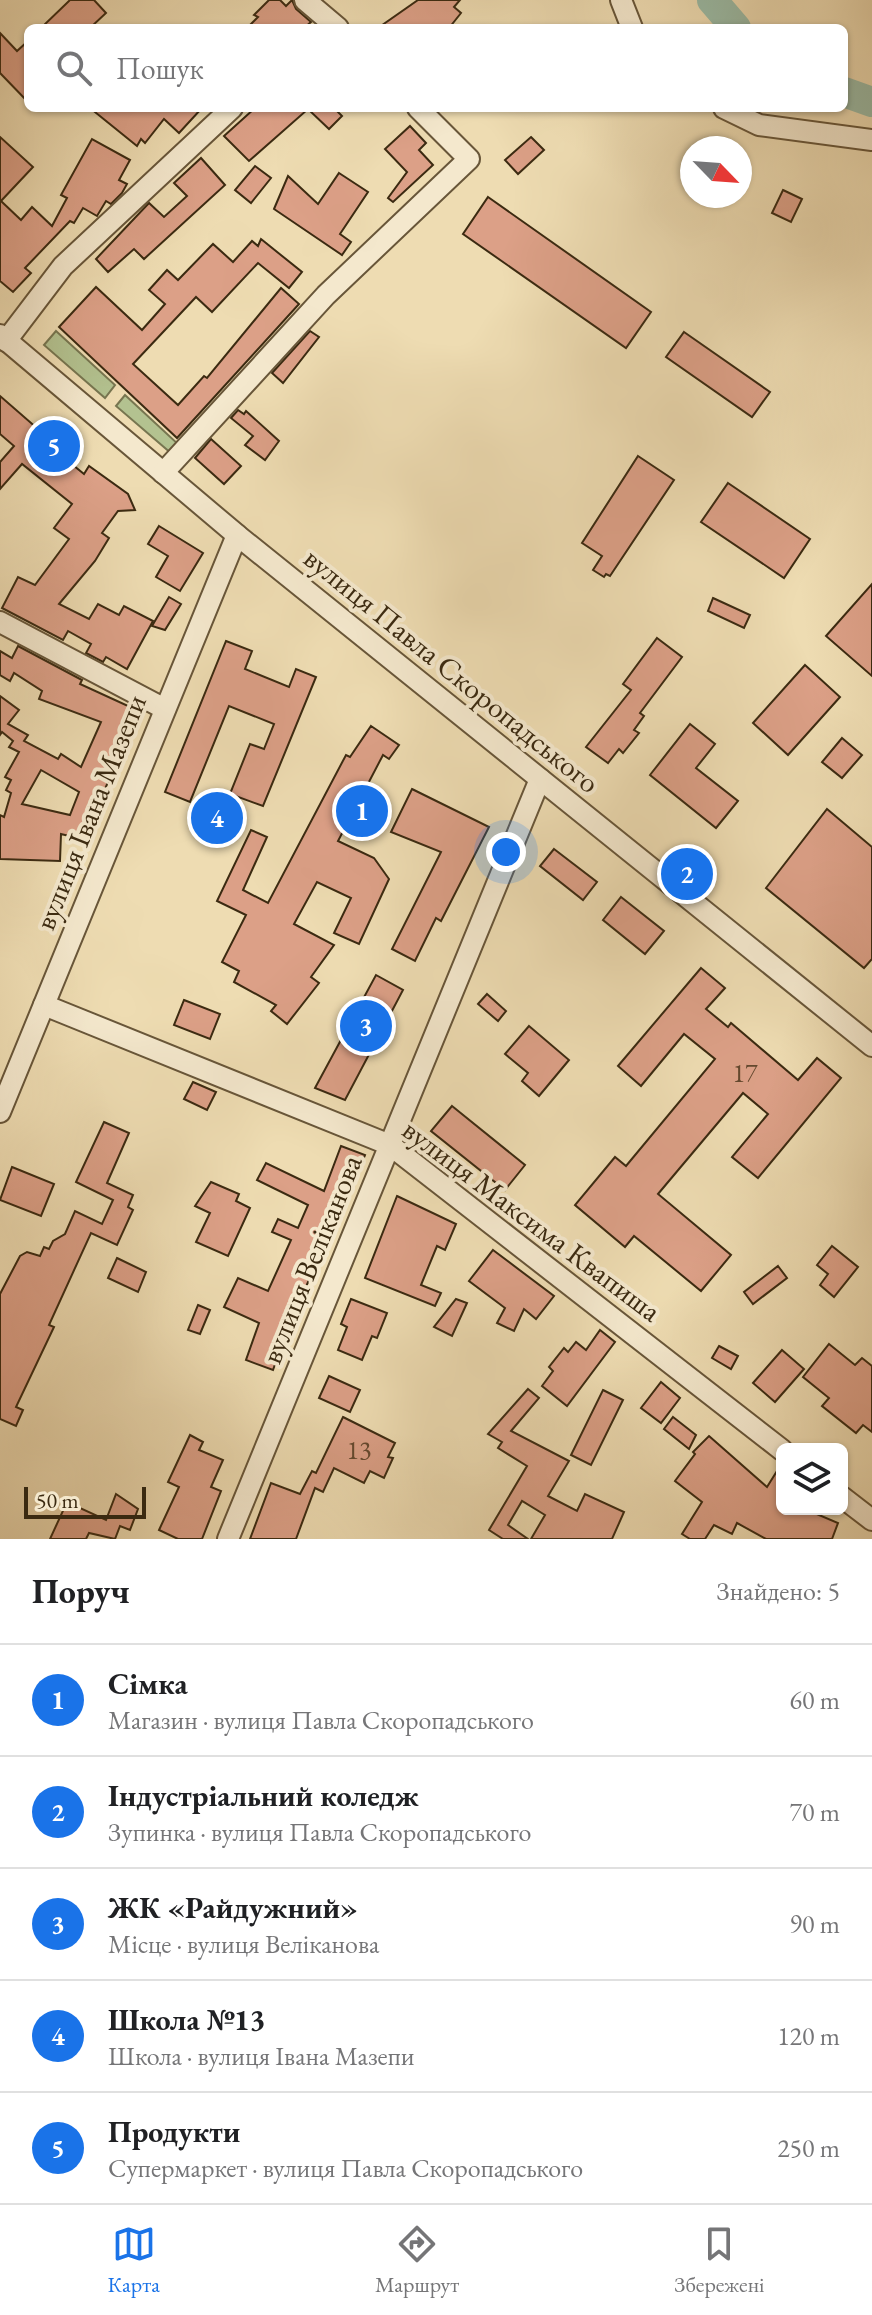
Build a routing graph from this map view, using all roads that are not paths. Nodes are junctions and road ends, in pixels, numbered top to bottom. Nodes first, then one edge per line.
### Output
1 (621, 0) edge
2 (630, 24) edge
3 (228, 112) edge
4 (422, 112) edge
5 (732, 112) edge
6 (872, 140) edge
7 (3, 338) edge
8 (163, 473) junction
9 (237, 535) junction
10 (0, 622) edge
11 (165, 709) junction
12 (540, 779) junction
13 (44, 1005) junction
14 (872, 1046) edge
15 (0, 1112) edge
16 (390, 1145) junction
17 (776, 1445) edge
18 (848, 1502) edge
19 (872, 1520) edge
20 (228, 1539) edge

1 - 2 street
3 - 7 street
4 - 8 street
5 - 6 street
7 - 8 street, вулиця Павла Скоропадського
8 - 9 street, вулиця Павла Скоропадського
9 - 11 street, вулиця Івана Мазепи
9 - 12 street, вулиця Павла Скоропадського
10 - 11 street
11 - 13 street, вулиця Івана Мазепи
12 - 14 street, вулиця Павла Скоропадського
12 - 16 street, вулиця Веліканова
13 - 15 street, вулиця Івана Мазепи
13 - 16 street, вулиця Максима Квапиша
16 - 17 street, вулиця Максима Квапиша
16 - 20 street, вулиця Веліканова
18 - 19 street

